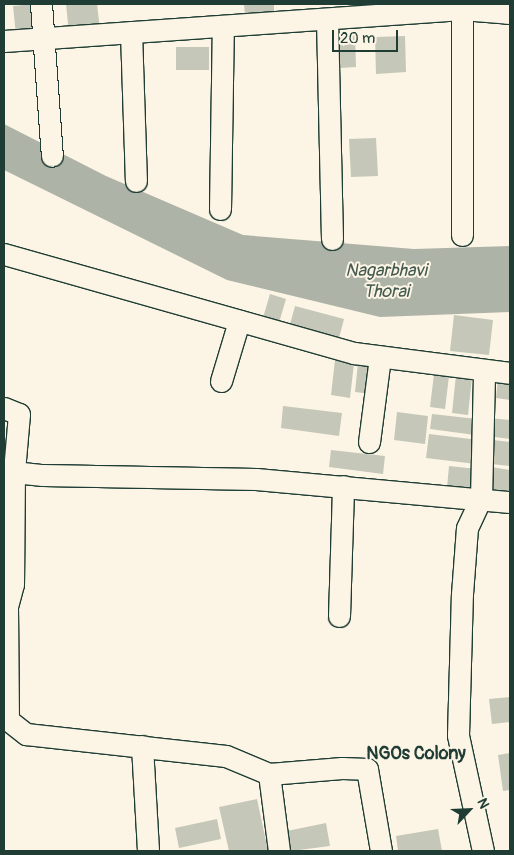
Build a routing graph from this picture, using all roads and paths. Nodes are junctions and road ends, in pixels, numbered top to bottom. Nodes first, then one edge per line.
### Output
1 (42, 4) edge
2 (462, 9) junction
3 (510, 13) edge
4 (328, 19) junction
5 (222, 28) junction
6 (131, 32) junction
7 (45, 38) junction
8 (4, 41) edge
9 (52, 156) dead end
10 (136, 181) dead end
11 (220, 209) dead end
12 (462, 235) dead end
13 (332, 239) dead end
14 (4, 254) edge
15 (239, 321) junction
16 (380, 357) junction
17 (484, 372) junction
18 (510, 373) edge
19 (221, 382) dead end
20 (4, 408) edge
21 (369, 442) dead end
22 (9, 471) edge
23 (343, 486) junction
24 (481, 498) junction
25 (510, 502) edge
26 (5, 607) edge
27 (339, 616) dead end
28 (6, 720) edge
29 (142, 746) junction
30 (269, 774) junction
31 (148, 851) edge
32 (279, 851) edge
33 (381, 851) edge
34 (483, 851) edge

1 - 7 street
2 - 3 street
2 - 4 street
2 - 12 street
4 - 5 street
4 - 13 street
5 - 6 street
5 - 11 street
6 - 7 street
6 - 10 street
7 - 8 street
7 - 9 street
14 - 15 street
15 - 16 street
15 - 19 street
16 - 17 street
16 - 21 street
17 - 18 street
17 - 24 street
20 - 22 street
22 - 23 street
22 - 26 street
23 - 24 street
23 - 27 street
24 - 25 street
24 - 34 street
26 - 28 street
28 - 29 street
29 - 30 street
29 - 31 street
30 - 32 street
30 - 33 street

